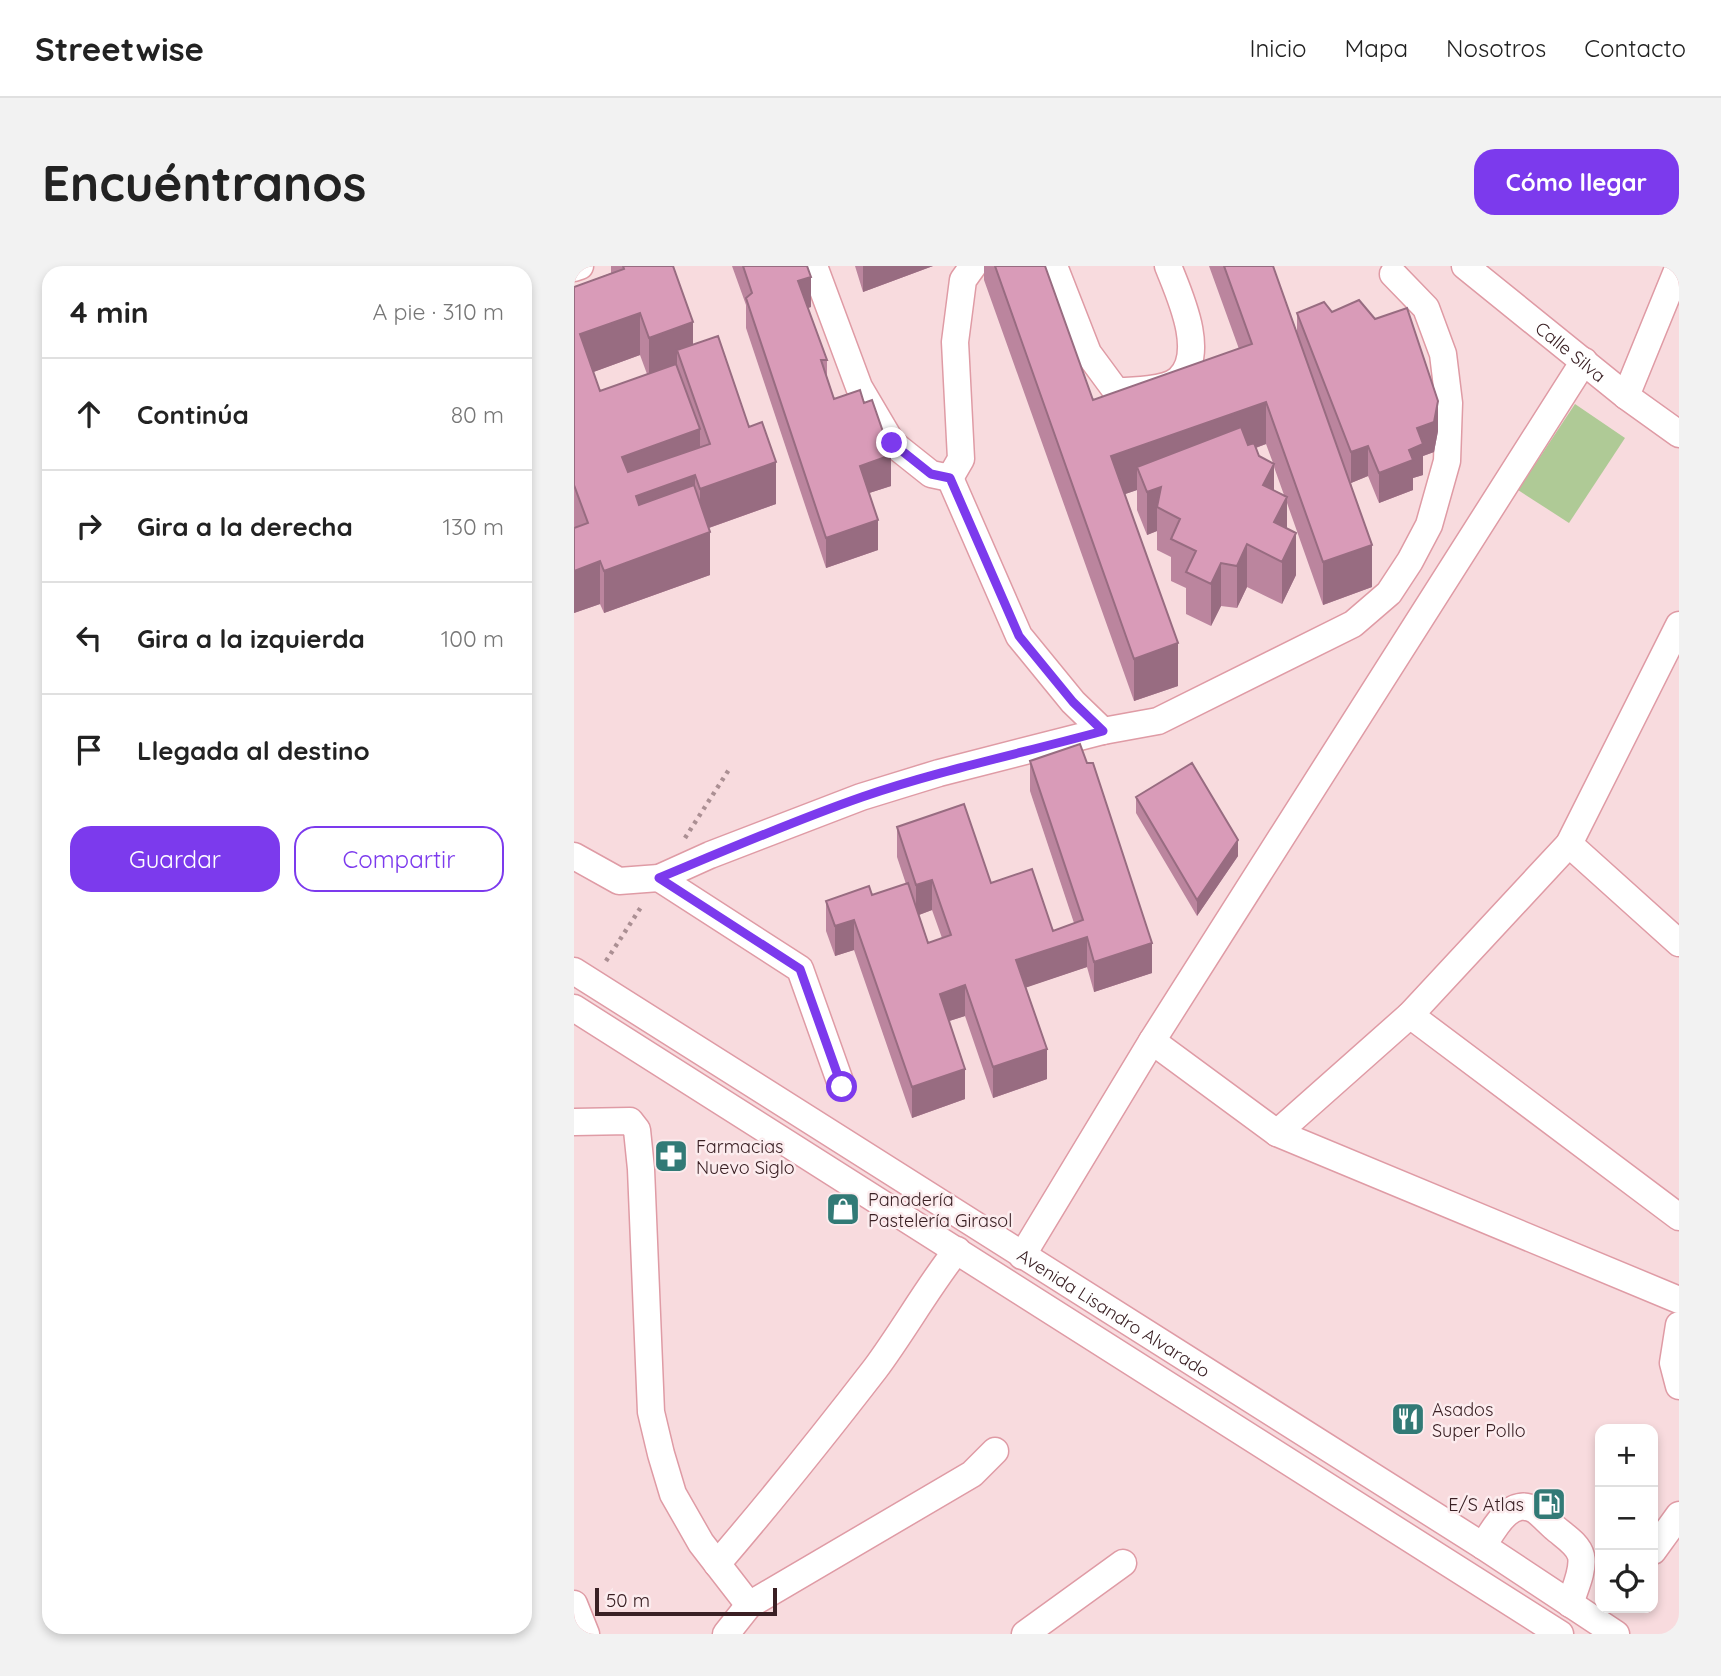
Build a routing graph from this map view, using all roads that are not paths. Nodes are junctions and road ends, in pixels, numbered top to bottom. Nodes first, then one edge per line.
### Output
1 (580, 266) edge
2 (814, 266) edge
3 (973, 266) edge
4 (1054, 266) edge
5 (1168, 266) edge
6 (1465, 266) edge
7 (1679, 266) edge
8 (574, 268) edge
9 (1393, 274) dead end
10 (1584, 361) junction
11 (1626, 396) junction
12 (1679, 434) edge
13 (950, 478) junction
14 (1679, 625) edge
15 (1103, 731) junction
16 (1569, 844) junction
17 (574, 856) edge
18 (659, 878) junction
19 (1675, 930) edge
20 (578, 981) edge
21 (574, 1007) edge
22 (1410, 1015) junction
23 (1152, 1041) junction
24 (842, 1087) dead end
25 (574, 1122) edge
26 (1278, 1133) junction
27 (1679, 1217) edge
28 (957, 1251) junction
29 (1021, 1256) junction
30 (1679, 1300) edge
31 (1679, 1325) edge
32 (1679, 1385) edge
33 (995, 1451) dead end
34 (1679, 1515) edge
35 (1483, 1546) junction
36 (1654, 1550) edge
37 (1123, 1563) dead end
38 (717, 1564) junction
39 (574, 1604) edge
40 (1570, 1604) junction
41 (749, 1605) junction
42 (1609, 1622) edge
43 (586, 1634) edge
44 (726, 1634) edge
45 (1025, 1634) edge
46 (1560, 1634) edge

1 - 8 street
2 - 13 street
3 - 13 street
4 - 5 street
6 - 10 street, Calle Silva
7 - 11 street
9 - 15 street
10 - 11 street, Calle Silva
10 - 23 street
11 - 12 street, Calle Silva
13 - 15 street
14 - 16 street
15 - 18 street
16 - 19 street
16 - 22 street
17 - 18 street
18 - 24 street
20 - 29 street, Avenida Lisandro Alvarado
21 - 28 street, Avenida Lisandro Alvarado
22 - 26 street
22 - 27 street
23 - 26 street
23 - 29 street
25 - 38 street
26 - 30 street
28 - 38 street
28 - 46 street, Avenida Lisandro Alvarado
29 - 35 street, Avenida Lisandro Alvarado
31 - 32 street
33 - 41 street
34 - 36 street
35 - 40 street, Avenida Lisandro Alvarado
35 - 40 street
37 - 45 street
38 - 41 street
39 - 43 street
40 - 42 street, Avenida Lisandro Alvarado
41 - 44 street

